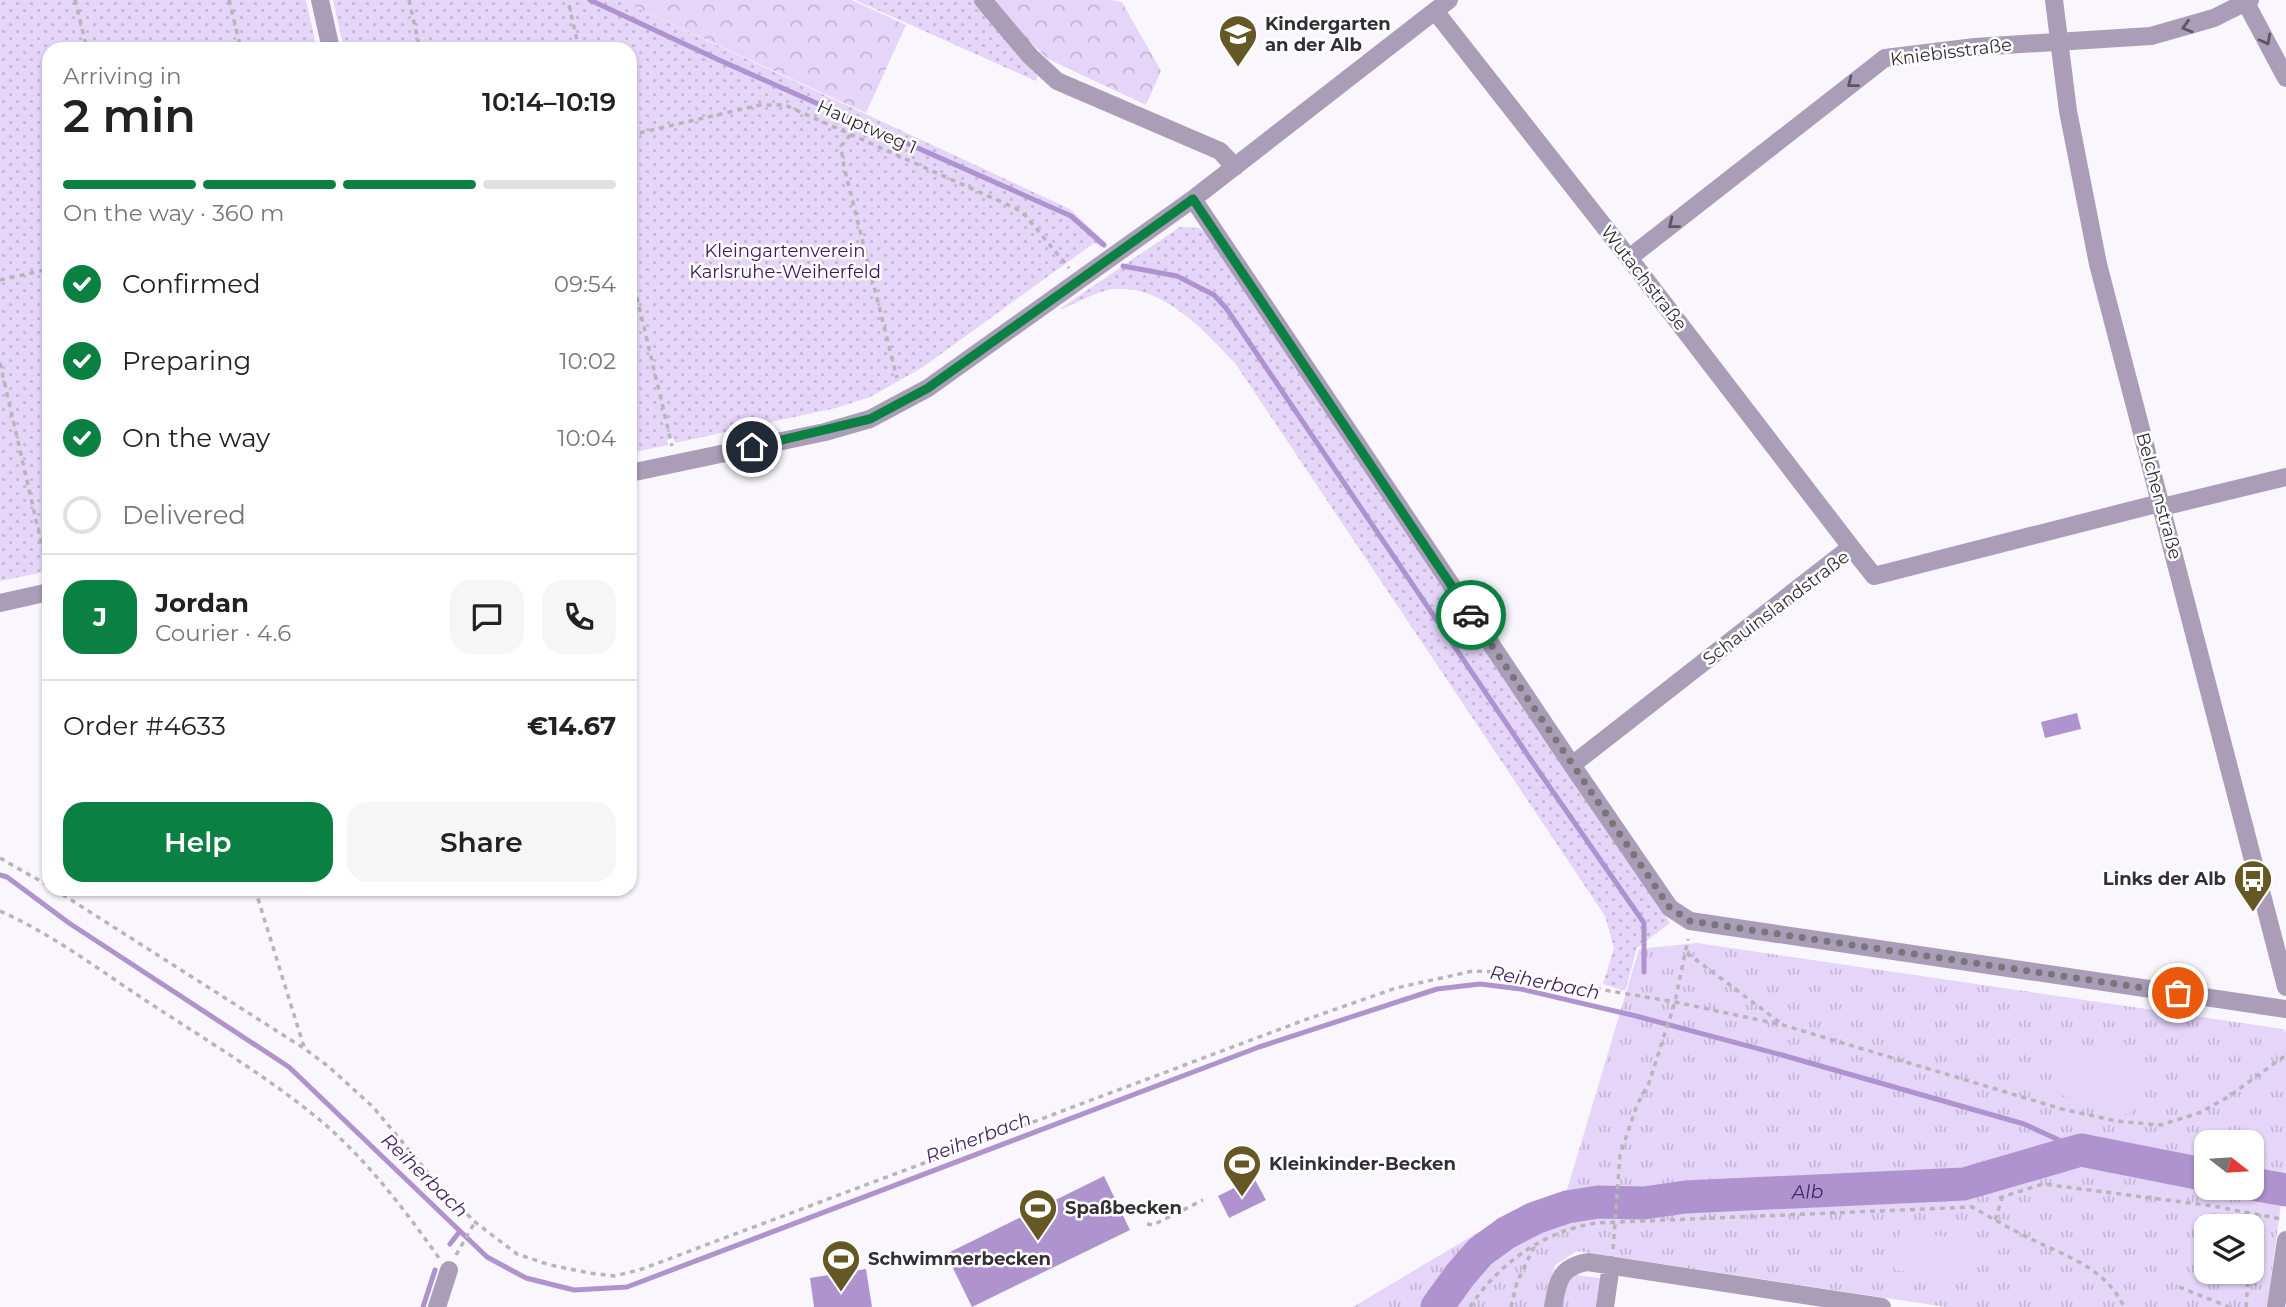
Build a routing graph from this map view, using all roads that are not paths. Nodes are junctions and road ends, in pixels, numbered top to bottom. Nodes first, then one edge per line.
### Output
1 (320, 0) edge
2 (983, 0) edge
3 (2054, 0) edge
4 (2248, 1) edge
5 (1442, 5) edge
6 (329, 42) edge
7 (2058, 43) junction
8 (2286, 78) edge
9 (1234, 167) junction
10 (1193, 199) junction
11 (1629, 258) junction
12 (637, 472) edge
13 (2286, 477) edge
14 (2161, 505) junction
15 (1851, 547) junction
16 (42, 594) edge
17 (0, 603) edge
18 (1572, 765) junction
19 (2286, 987) edge
20 (2286, 1009) edge
21 (2286, 1240) edge
22 (1611, 1265) junction
23 (449, 1270) road end
24 (437, 1307) edge
25 (1553, 1307) edge
26 (1605, 1307) edge
27 (1882, 1307) edge
28 (2276, 1307) edge

1 - 6 street
2 - 9 street
3 - 7 street, Belchenstraße
4 -> 7 street, Kniebisstraße
4 -> 8 street
5 - 9 street
5 - 11 street, Wutachstraße
7 -> 11 street, Kniebisstraße
7 - 14 street, Belchenstraße
9 - 10 street
10 - 12 street
10 - 18 street
11 - 15 street, Wutachstraße
13 - 14 street, Schauinslandstraße
14 - 15 street, Schauinslandstraße
14 - 19 street, Belchenstraße
15 - 18 street, Schauinslandstraße
16 - 17 street
18 - 20 street
21 - 28 street
22 - 25 street
22 - 26 street
22 - 27 street
23 - 24 street

